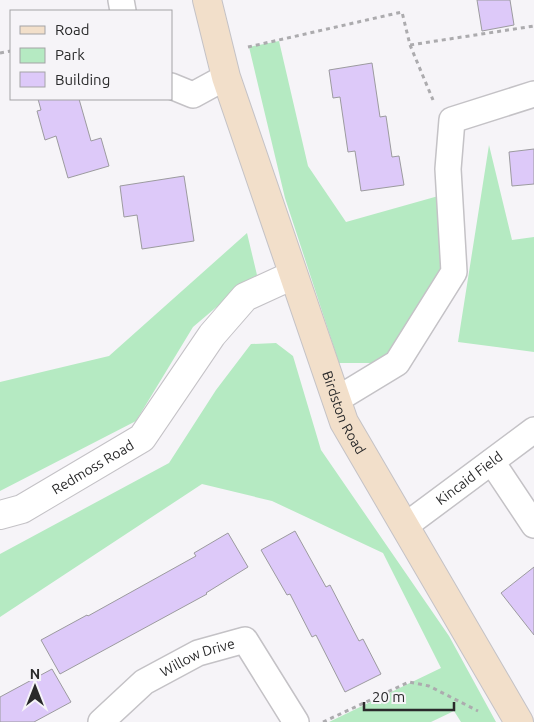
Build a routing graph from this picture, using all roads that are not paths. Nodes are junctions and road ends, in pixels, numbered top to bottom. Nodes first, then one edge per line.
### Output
1 (208, 0) edge
2 (223, 65) junction
3 (172, 86) edge
4 (534, 94) edge
5 (294, 274) junction
6 (336, 400) junction
7 (534, 430) edge
8 (492, 462) junction
9 (0, 515) edge
10 (534, 524) edge
11 (405, 526) junction
12 (101, 722) edge
13 (296, 722) edge
14 (519, 722) edge

1 - 2 main road, Birdston Road
2 - 3 street
2 - 5 main road, Birdston Road
4 - 6 street
5 - 6 main road, Birdston Road
5 - 9 street, Redmoss Road
6 - 11 main road, Birdston Road
7 - 8 street, Kincaid Field
8 - 10 street
8 - 11 street, Kincaid Field
11 - 14 main road, Birdston Road
12 - 13 street, Willow Drive

